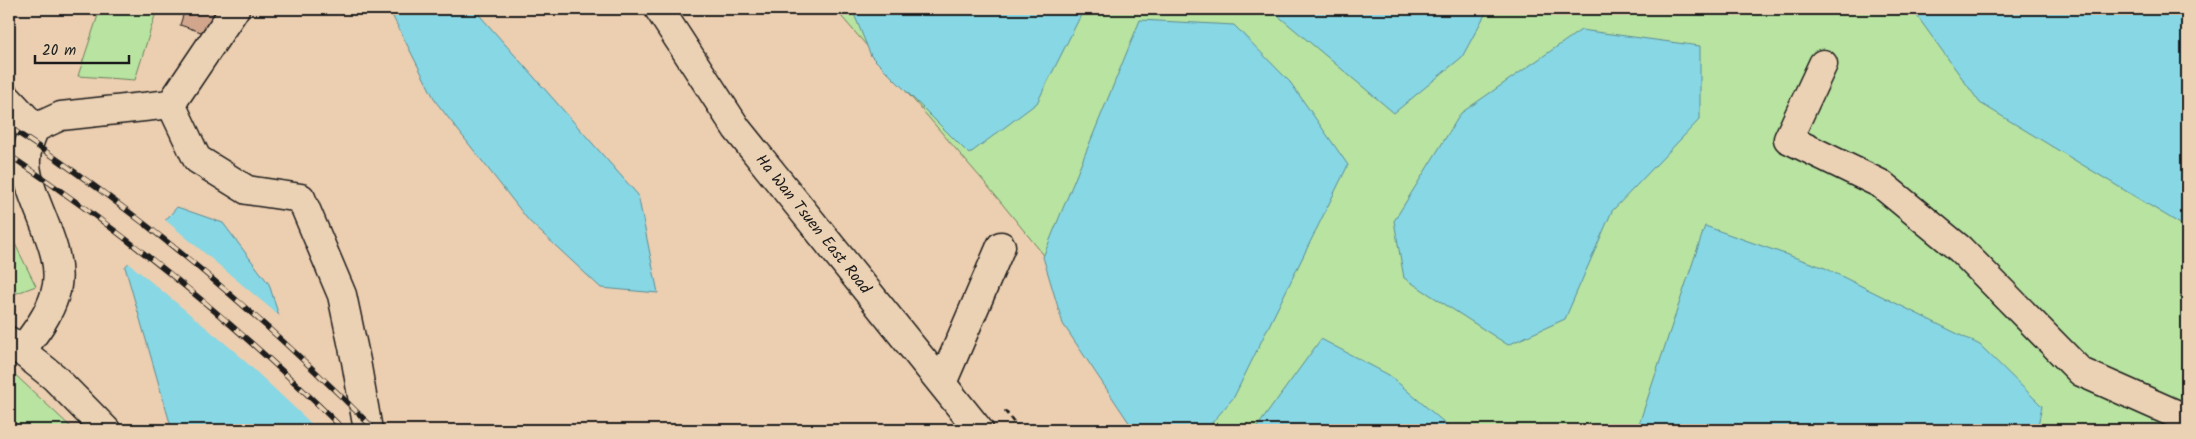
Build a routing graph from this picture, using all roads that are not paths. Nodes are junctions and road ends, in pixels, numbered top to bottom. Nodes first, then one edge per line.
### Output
1 (235, 9) edge
2 (659, 9) edge
3 (1823, 64) dead end
4 (9, 100) edge
5 (171, 104) junction
6 (35, 128) junction
7 (1001, 246) dead end
8 (15, 345) edge
9 (942, 383) junction
10 (2187, 419) edge
11 (972, 427) edge
12 (106, 430) edge
13 (368, 430) edge

1 - 5 street
2 - 9 street, Ha Wan Tsuen East Road
3 - 10 street
4 - 6 street
5 - 6 street
5 - 13 street
6 - 8 street
7 - 9 street
8 - 12 street
9 - 11 street, Ha Wan Tsuen East Road

